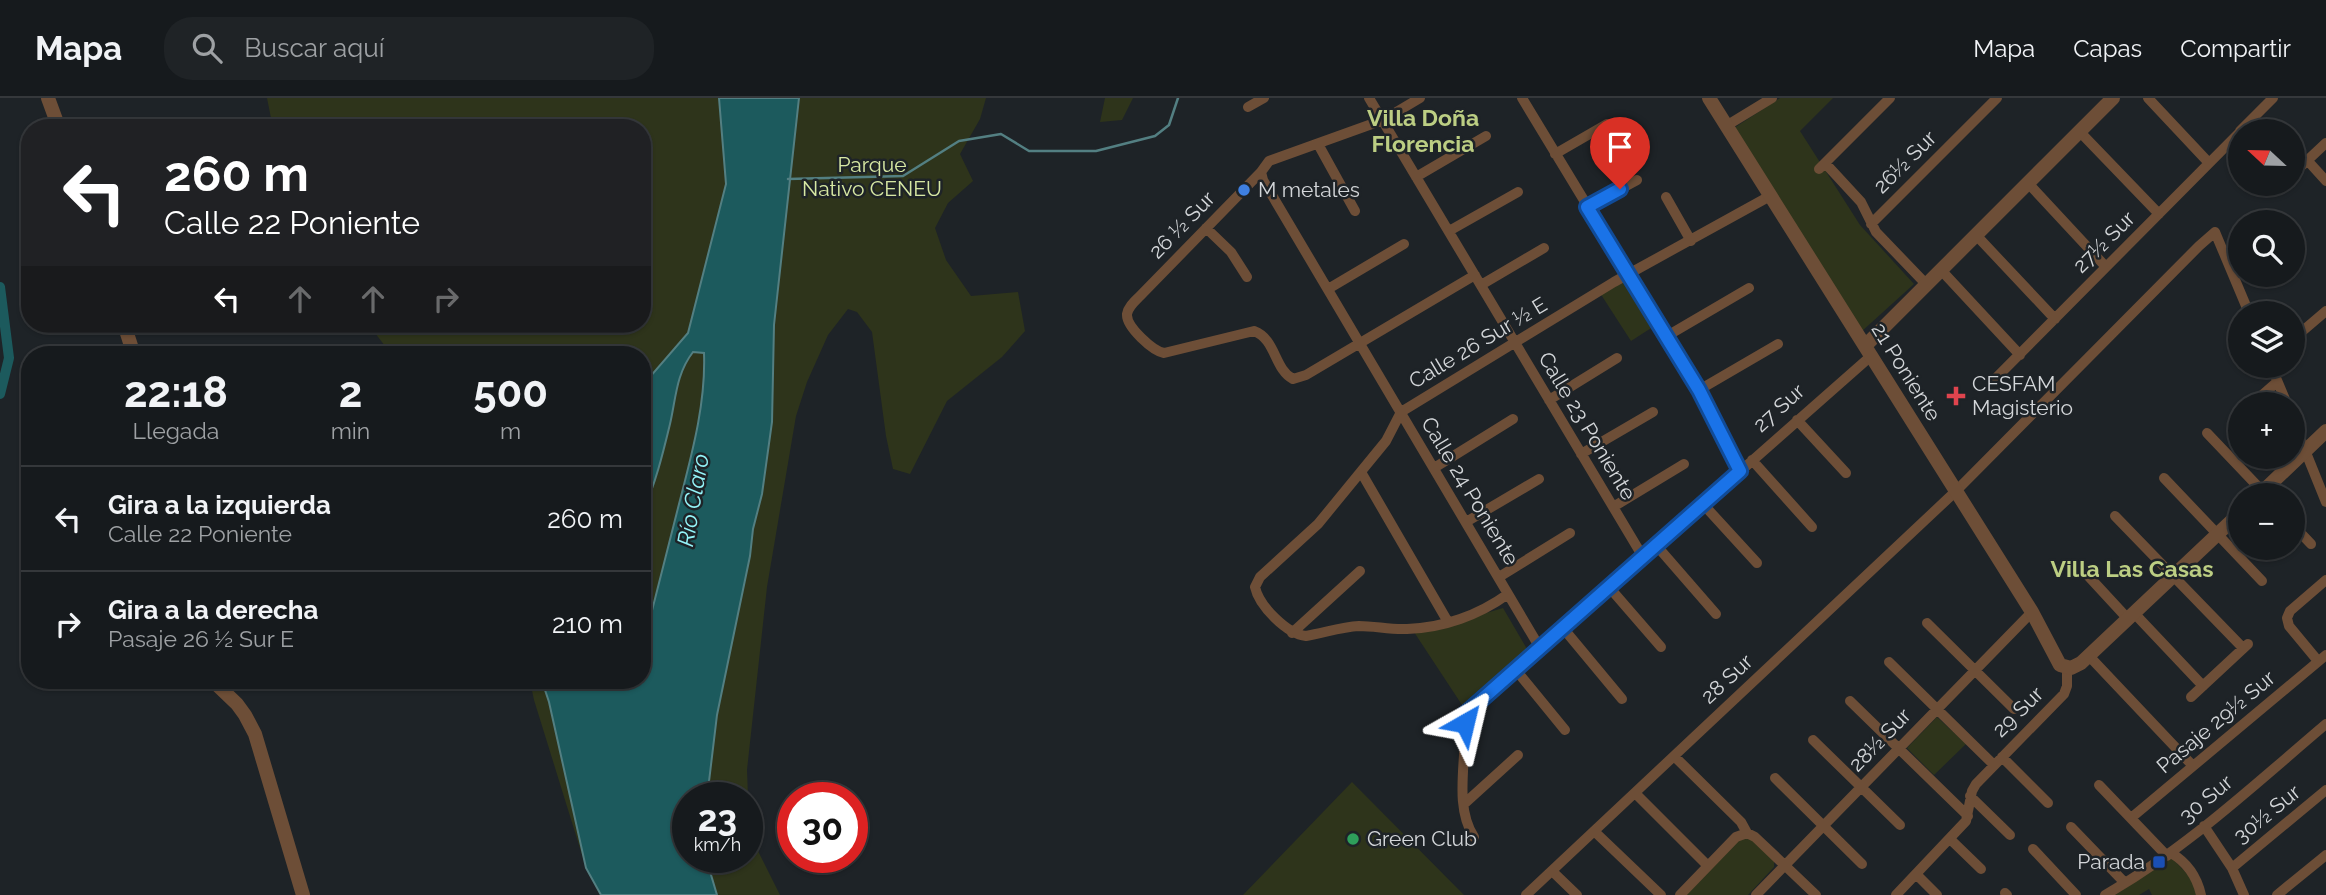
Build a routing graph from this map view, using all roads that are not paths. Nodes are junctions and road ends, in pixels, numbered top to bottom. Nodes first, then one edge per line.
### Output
1 (48, 98) edge
2 (1264, 98) edge
3 (1369, 98) edge
4 (1420, 98) edge
5 (1522, 98) edge
6 (1709, 98) edge
7 (1772, 98) edge
8 (1890, 98) edge
9 (1997, 98) edge
10 (2113, 98) edge
11 (2148, 98) edge
12 (2167, 98) edge
13 (2273, 98) edge
14 (1248, 107) dead end
15 (2157, 108) junction
16 (55, 119) edge
17 (2255, 119) edge
18 (1383, 120) junction
19 (1607, 124) dead end
20 (1726, 126) junction
21 (2080, 132) junction
22 (1486, 136) dead end
23 (2326, 143) edge
24 (1318, 144) junction
25 (2228, 146) edge
26 (1555, 154) junction
27 (2307, 160) joint
28 (2209, 163) junction
29 (1261, 172) junction
30 (1416, 177) junction
31 (1637, 180) dead end
32 (2326, 181) edge
33 (2028, 183) junction
34 (1518, 191) dead end
35 (1770, 196) junction
36 (1666, 197) dead end
37 (1587, 207) junction
38 (1355, 211) dead end
39 (2159, 214) junction
40 (1871, 224) junction
41 (1206, 228) junction
42 (1449, 231) junction
43 (1976, 235) junction
44 (1692, 241) junction
45 (1404, 244) dead end
46 (1544, 248) dead end
47 (2106, 267) junction
48 (1941, 270) junction
49 (1628, 274) junction
50 (1247, 276) dead end
51 (1478, 280) junction
52 (1926, 284) junction
53 (1749, 288) dead end
54 (1328, 289) junction
55 (2244, 301) edge
56 (2326, 311) edge
57 (2055, 319) junction
58 (2305, 329) edge
59 (1667, 336) junction
60 (1359, 342) junction
61 (1515, 343) junction
62 (1778, 344) dead end
63 (1868, 351) junction
64 (2020, 355) junction
65 (1617, 358) dead end
66 (2276, 378) edge
67 (1994, 380) dead end
68 (2277, 382) junction
69 (1699, 390) junction
70 (2266, 392) edge
71 (2282, 392) edge
72 (1549, 400) junction
73 (1401, 412) junction
74 (1653, 412) dead end
75 (1513, 419) dead end
76 (1797, 420) junction
77 (2326, 431) edge
78 (2207, 433) dead end
79 (2306, 450) junction
80 (1581, 454) junction
81 (1752, 460) junction
82 (1684, 464) dead end
83 (1434, 468) junction
84 (1740, 471) junction
85 (1361, 472) junction
86 (1846, 473) dead end
87 (2164, 478) dead end
88 (1539, 479) dead end
89 (2252, 483) edge
90 (2273, 483) edge
91 (1956, 491) junction
92 (2326, 502) edge
93 (1703, 504) junction
94 (1613, 507) junction
95 (2115, 516) dead end
96 (1466, 522) junction
97 (2228, 524) edge
98 (1811, 527) dead end
99 (1570, 533) dead end
100 (2218, 534) junction
101 (2305, 538) edge
102 (2311, 544) dead end
103 (1656, 545) junction
104 (1643, 558) junction
105 (1758, 563) dead end
106 (2080, 567) dead end
107 (1360, 571) dead end
108 (2174, 575) junction
109 (1499, 577) junction
110 (2326, 580) edge
111 (2262, 581) dead end
112 (1609, 587) junction
113 (1508, 594) junction
114 (2032, 612) junction
115 (1716, 614) dead end
116 (2131, 616) junction
117 (1448, 622) junction
118 (1927, 624) dead end
119 (1563, 628) junction
120 (1295, 634) junction
121 (1661, 647) dead end
122 (1540, 648) junction
123 (2089, 656) junction
124 (2322, 658) edge
125 (1889, 662) dead end
126 (2067, 667) junction
127 (1516, 670) junction
128 (1975, 671) junction
129 (2203, 686) junction
130 (221, 689) edge
131 (2191, 698) dead end
132 (1622, 699) dead end
133 (1850, 701) dead end
134 (2014, 709) dead end
135 (1937, 710) junction
136 (2326, 723) edge
137 (1565, 730) dead end
138 (1813, 740) dead end
139 (1899, 749) junction
140 (1518, 755) dead end
141 (1674, 756) junction
142 (1998, 761) junction
143 (2193, 766) junction
144 (1775, 778) dead end
145 (2099, 785) dead end
146 (1861, 787) junction
147 (2326, 790) edge
148 (1635, 793) junction
149 (1970, 796) junction
150 (2048, 803) dead end
151 (1464, 804) junction
152 (1968, 816) junction
153 (2130, 818) junction
154 (1900, 825) dead end
155 (1824, 826) junction
156 (2204, 826) junction
157 (2071, 827) dead end
158 (1594, 831) junction
159 (1747, 833) junction
160 (2010, 835) dead end
161 (1474, 837) dead end
162 (1950, 839) junction
163 (2033, 849) dead end
164 (2169, 855) junction
165 (2326, 855) edge
166 (1861, 864) dead end
167 (1708, 866) junction
168 (1785, 866) junction
169 (2232, 868) junction
170 (1981, 869) dead end
171 (1552, 871) junction
172 (1916, 874) junction
173 (2125, 883) junction
174 (303, 895) edge
175 (1526, 895) edge
176 (1577, 895) edge
177 (1661, 895) edge
178 (1680, 895) edge
179 (1756, 895) edge
180 (1816, 895) edge
181 (1896, 895) edge
182 (1937, 895) edge
183 (2076, 895) edge
184 (2105, 895) edge
185 (2201, 895) edge
186 (2245, 895) edge
187 (2277, 895) edge

1 - 16 street
2 - 14 street
3 - 18 street, Calle 23 Poniente
4 - 18 street, 26 ½ Sur
5 - 26 street
6 - 20 street, 21 Poniente
7 - 20 street
8 - 40 street
9 - 40 street, 26½ Sur
10 - 21 street, 27 Sur
11 - 15 street
12 - 15 street
13 - 17 street, 27½ Sur
15 - 28 street
18 - 24 street, 26 ½ Sur
18 - 30 street, Calle 23 Poniente
19 - 26 street
20 - 35 street, 21 Poniente
21 - 33 street, 27 Sur
21 - 39 street
22 - 30 street
23 - 27 street
24 - 29 street, 26 ½ Sur
24 - 38 street
25 - 28 street, 27½ Sur
26 - 37 street
27 - 32 street
28 - 39 street, 27½ Sur
29 - 41 street, 26 ½ Sur
29 - 54 street, Calle 24 Poniente
30 - 42 street, Calle 23 Poniente
31 - 37 street
33 - 43 street, 27 Sur
33 - 47 street
34 - 42 street
35 - 44 street, Calle 26 Sur ½ E
35 - 63 street, 21 Poniente
36 - 44 street
37 - 49 street
39 - 47 street, 27½ Sur
40 - 52 street
41 - 50 street
41 - 60 street, 26 ½ Sur
42 - 51 street, Calle 23 Poniente
43 - 48 street, 27 Sur
43 - 57 street
44 - 49 street, Calle 26 Sur ½ E
45 - 54 street
46 - 51 street
47 - 57 street, 27½ Sur
48 - 52 street, 27 Sur
48 - 64 street
49 - 59 street
49 - 61 street, Calle 26 Sur ½ E
51 - 60 street
51 - 61 street, Calle 23 Poniente
52 - 63 street, 27 Sur
53 - 59 street
54 - 60 street, Calle 24 Poniente
55 - 91 street, 28 Sur
56 - 58 street
57 - 64 street, 27½ Sur
59 - 69 street
60 - 73 street, Calle 24 Poniente
61 - 72 street, Calle 23 Poniente
61 - 73 street, Calle 26 Sur ½ E
62 - 69 street
63 - 76 street, 27 Sur
63 - 91 street, 21 Poniente
64 - 67 street, 27½ Sur
65 - 72 street
66 - 68 street
68 - 70 street
68 - 71 street
69 - 84 street
72 - 80 street, Calle 23 Poniente
73 - 83 street, Calle 24 Poniente
73 - 85 street, Calle 26 Sur ½ E
74 - 80 street
75 - 83 street
76 - 81 street, 27 Sur
76 - 86 street
77 - 79 street
78 - 89 street
79 - 90 street
79 - 92 street
80 - 94 street, Calle 23 Poniente
81 - 84 street, 27 Sur
81 - 98 street
82 - 94 street
83 - 96 street, Calle 24 Poniente
84 - 93 street, 27 Sur
85 - 117 street
85 - 120 street, Calle 26 Sur ½ E
87 - 100 street
88 - 96 street
91 - 114 street, 21 Poniente
91 - 141 street, 28 Sur
93 - 103 street, 27 Sur
93 - 105 street
94 - 104 street, Calle 23 Poniente
95 - 108 street
96 - 109 street, Calle 24 Poniente
97 - 100 street
99 - 109 street
100 - 108 street
100 - 111 street
101 - 102 street
103 - 104 street, 27 Sur
103 - 115 street
104 - 112 street, 27 Sur
106 - 116 street
107 - 120 street
108 - 116 street
108 - 129 street
109 - 113 street, Calle 24 Poniente
110 - 124 street
112 - 119 street, 27 Sur
112 - 121 street
113 - 117 street
113 - 122 street, Calle 24 Poniente
114 - 126 street, 21 Poniente
114 - 128 street, 28½ Sur
116 - 123 street
116 - 129 street
117 - 120 street
118 - 128 street
119 - 122 street, 27 Sur
119 - 132 street
122 - 127 street, 27 Sur
123 - 126 street
123 - 143 street
124 - 143 street, Pasaje 29½ Sur
125 - 135 street
126 - 142 street, 29 Sur
127 - 137 street
127 - 151 street, 27 Sur
128 - 134 street
128 - 135 street, 28½ Sur
129 - 131 street
130 - 174 street
133 - 139 street
135 - 139 street, 28½ Sur
135 - 142 street
136 - 156 street, 30 Sur
138 - 146 street
139 - 146 street, 28½ Sur
139 - 152 street
140 - 151 street
141 - 148 street, 28 Sur
141 - 159 street
142 - 149 street, 29 Sur
142 - 150 street
143 - 153 street, Pasaje 29½ Sur
144 - 155 street
145 - 153 street
146 - 154 street
146 - 155 street, 28½ Sur
147 - 169 street, 30½ Sur
148 - 158 street, 28 Sur
148 - 167 street
149 - 152 street
149 - 160 street
151 - 161 street
152 - 162 street
153 - 164 street
155 - 166 street
155 - 168 street, 28½ Sur
156 - 164 street, 30 Sur
156 - 169 street
157 - 173 street
158 - 171 street, 28 Sur
158 - 177 street
159 - 167 street
159 - 168 street
162 - 170 street
162 - 172 street
163 - 183 street
164 - 173 street, 30 Sur
164 - 185 street
165 - 187 street
167 - 178 street
168 - 179 street, 28½ Sur
168 - 180 street
169 - 186 street
171 - 175 street, 28 Sur
171 - 176 street
172 - 181 street
172 - 182 street
173 - 184 street, 30 Sur

